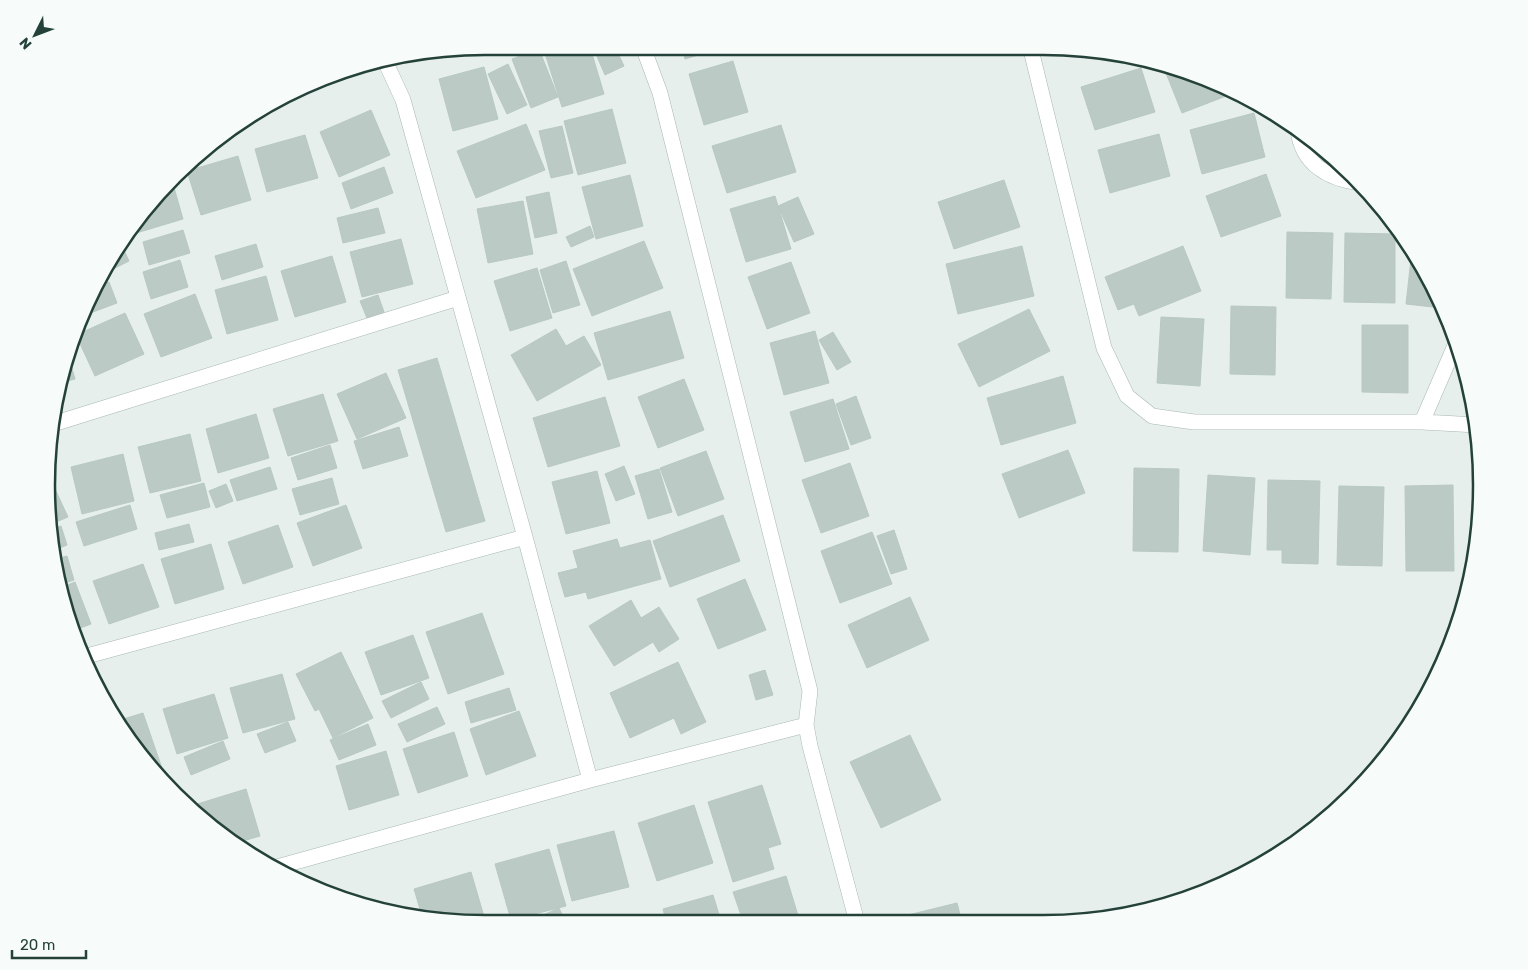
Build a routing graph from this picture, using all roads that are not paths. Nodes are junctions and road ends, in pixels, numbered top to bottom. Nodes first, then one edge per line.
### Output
1 (646, 55) edge
2 (1032, 55) edge
3 (388, 66) edge
4 (1299, 140) edge
5 (1347, 181) edge
6 (458, 298) junction
7 (1452, 353) edge
8 (60, 422) edge
9 (1422, 422) junction
10 (1468, 425) edge
11 (525, 537) junction
12 (90, 655) edge
13 (806, 725) junction
14 (590, 780) junction
15 (284, 865) edge
16 (855, 915) edge

1 - 13 street
2 - 9 street
3 - 6 street
4 - 5 street
6 - 8 street
6 - 11 street
7 - 9 street
9 - 10 street
11 - 12 street
11 - 14 street
13 - 14 street
13 - 16 street
14 - 15 street

